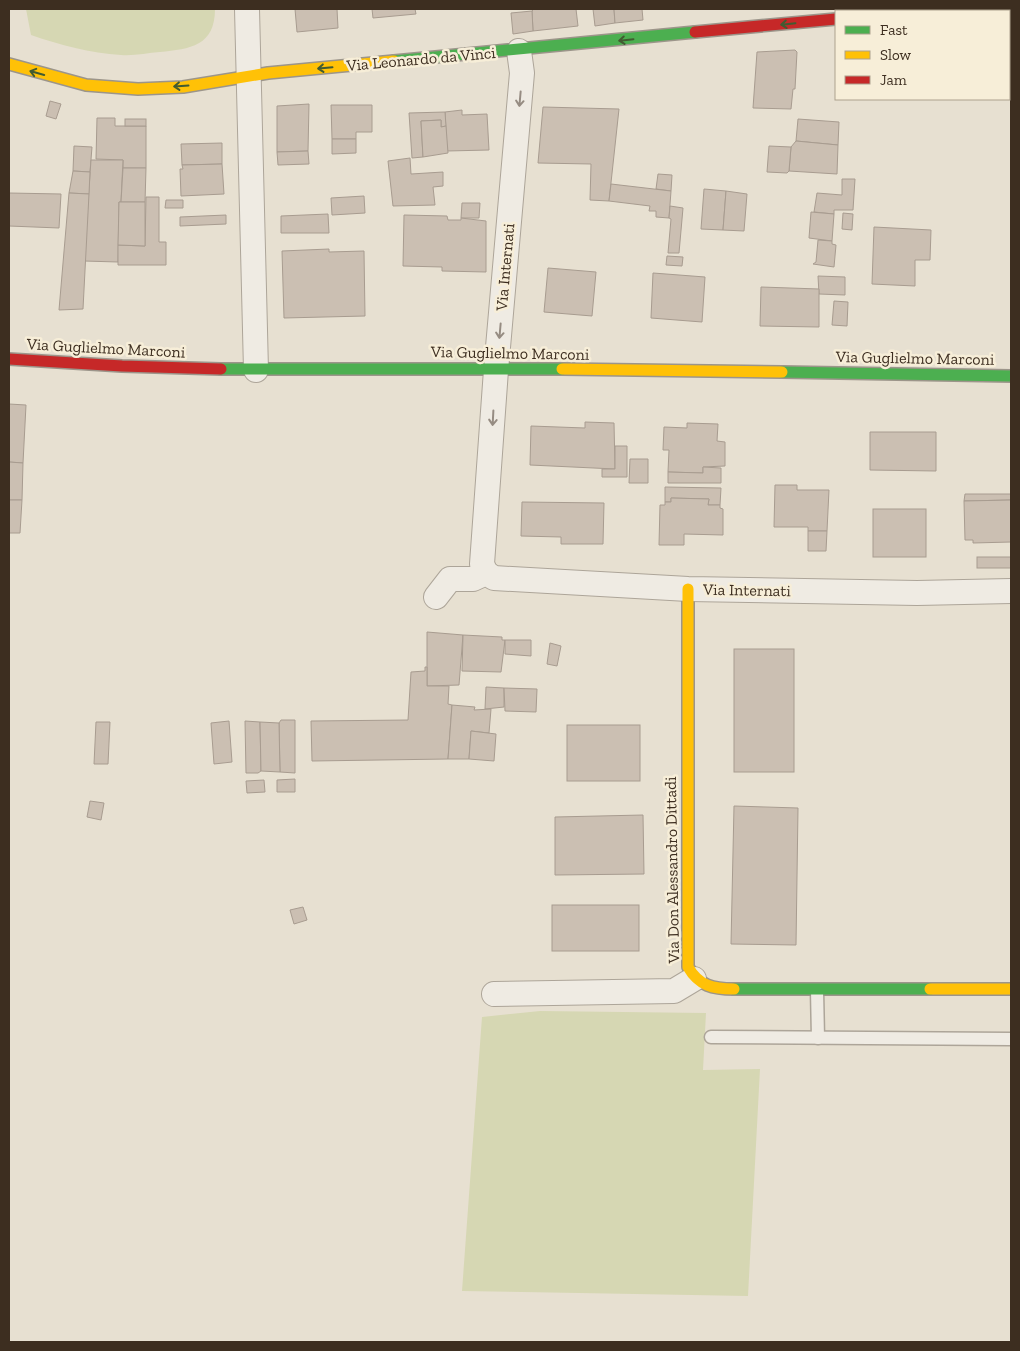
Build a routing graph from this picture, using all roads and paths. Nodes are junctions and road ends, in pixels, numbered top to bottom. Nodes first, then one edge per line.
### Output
1 (247, 9) edge
2 (939, 9) edge
3 (926, 10) edge
4 (835, 19) edge
5 (520, 51) junction
6 (9, 64) edge
7 (249, 78) junction
8 (9, 359) edge
9 (256, 370) junction
10 (496, 370) junction
11 (1011, 376) edge
12 (486, 573) junction
13 (688, 589) junction
14 (1011, 591) edge
15 (436, 597) dead end
16 (694, 978) junction
17 (1011, 989) edge
18 (817, 990) junction
19 (494, 994) dead end
20 (711, 1037) dead end
21 (818, 1038) junction
22 (1011, 1039) edge

1 - 7 street
2 - 3 street
4 -> 5 street, Via Leonardo da Vinci
5 -> 7 street, Via Leonardo da Vinci
5 -> 10 street, Via Internati
7 -> 6 street, Via Leonardo da Vinci
7 - 9 street
8 - 9 street, Via Guglielmo Marconi
9 - 10 street, Via Guglielmo Marconi
10 - 11 street, Via Guglielmo Marconi
10 -> 12 street, Via Internati
12 - 13 street, Via Internati
12 - 15 street, Via Internati
13 - 14 street, Via Internati
13 - 16 street, Via Don Alessandro Dittadi
16 - 18 street, Via Don Alessandro Dittadi
16 - 19 street
17 - 18 street, Via Don Alessandro Dittadi
18 - 21 lane
20 - 21 lane
21 - 22 lane

